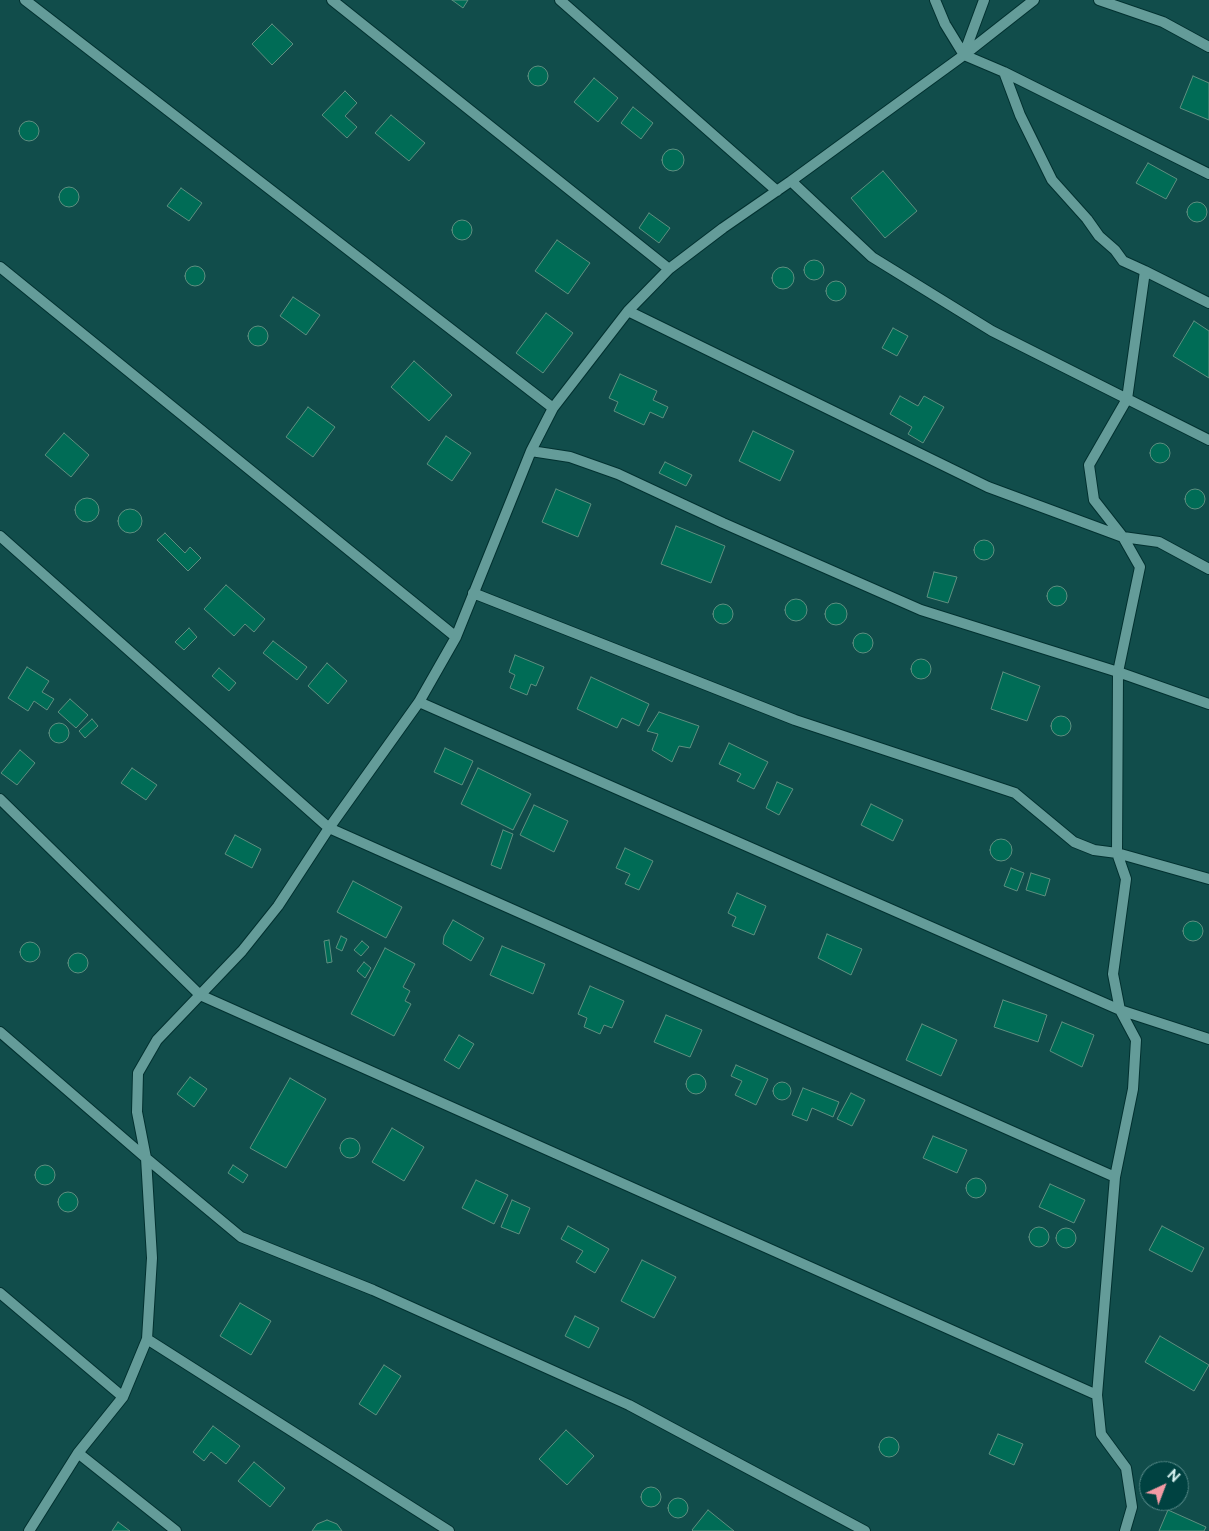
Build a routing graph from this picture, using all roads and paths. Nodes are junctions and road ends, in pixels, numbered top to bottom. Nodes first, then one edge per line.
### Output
1 (25, 0) edge
2 (332, 0) edge
3 (560, 0) edge
4 (935, 0) edge
5 (984, 0) edge
6 (1034, 0) edge
7 (1099, 0) edge
8 (1209, 47) edge
9 (964, 55) junction
10 (1004, 72) junction
11 (1209, 174) edge
12 (791, 181) junction
13 (777, 191) junction
14 (0, 266) edge
15 (669, 269) junction
16 (1145, 271) junction
17 (1209, 303) edge
18 (628, 311) junction
19 (1127, 399) junction
20 (553, 408) junction
21 (1209, 440) edge
22 (531, 451) junction
23 (0, 536) edge
24 (1123, 537) junction
25 (1209, 569) edge
26 (473, 593) junction
27 (456, 636) junction
28 (1118, 672) junction
29 (419, 702) junction
30 (1209, 704) edge
31 (0, 799) edge
32 (329, 828) junction
33 (1117, 853) junction
34 (1209, 879) edge
35 (200, 996) junction
36 (1120, 1010) junction
37 (0, 1032) edge
38 (1209, 1039) edge
39 (146, 1158) junction
40 (1116, 1177) junction
41 (0, 1293) edge
42 (147, 1339) junction
43 (1097, 1395) junction
44 (123, 1397) junction
45 (78, 1453) junction
46 (29, 1531) edge
47 (176, 1531) edge
48 (449, 1531) edge
49 (865, 1531) edge
50 (1125, 1531) edge

1 - 20 street
2 - 15 street
3 - 13 street
4 - 9 street
5 - 9 street
6 - 9 street
7 - 8 street
9 - 10 street
9 - 12 street
10 - 11 street
10 - 16 street
12 - 13 street
12 - 19 street
13 - 15 street
14 - 27 street
15 - 18 street
16 - 17 street
16 - 19 street
18 - 20 street
18 - 24 street
19 - 21 street
19 - 24 street
20 - 22 street
22 - 26 street
22 - 28 street
23 - 32 street
24 - 25 street
24 - 28 street
26 - 27 street
26 - 33 street
27 - 29 street
28 - 30 street
28 - 33 street
29 - 32 street
29 - 36 street
31 - 35 street
32 - 35 street
32 - 40 street
33 - 34 street
33 - 36 street
35 - 39 street
35 - 43 street
36 - 38 street
36 - 40 street
37 - 39 street
39 - 42 street
39 - 49 street
40 - 43 street
41 - 44 street
42 - 44 street
42 - 48 street
43 - 50 street
44 - 45 street
45 - 46 street
45 - 47 street

